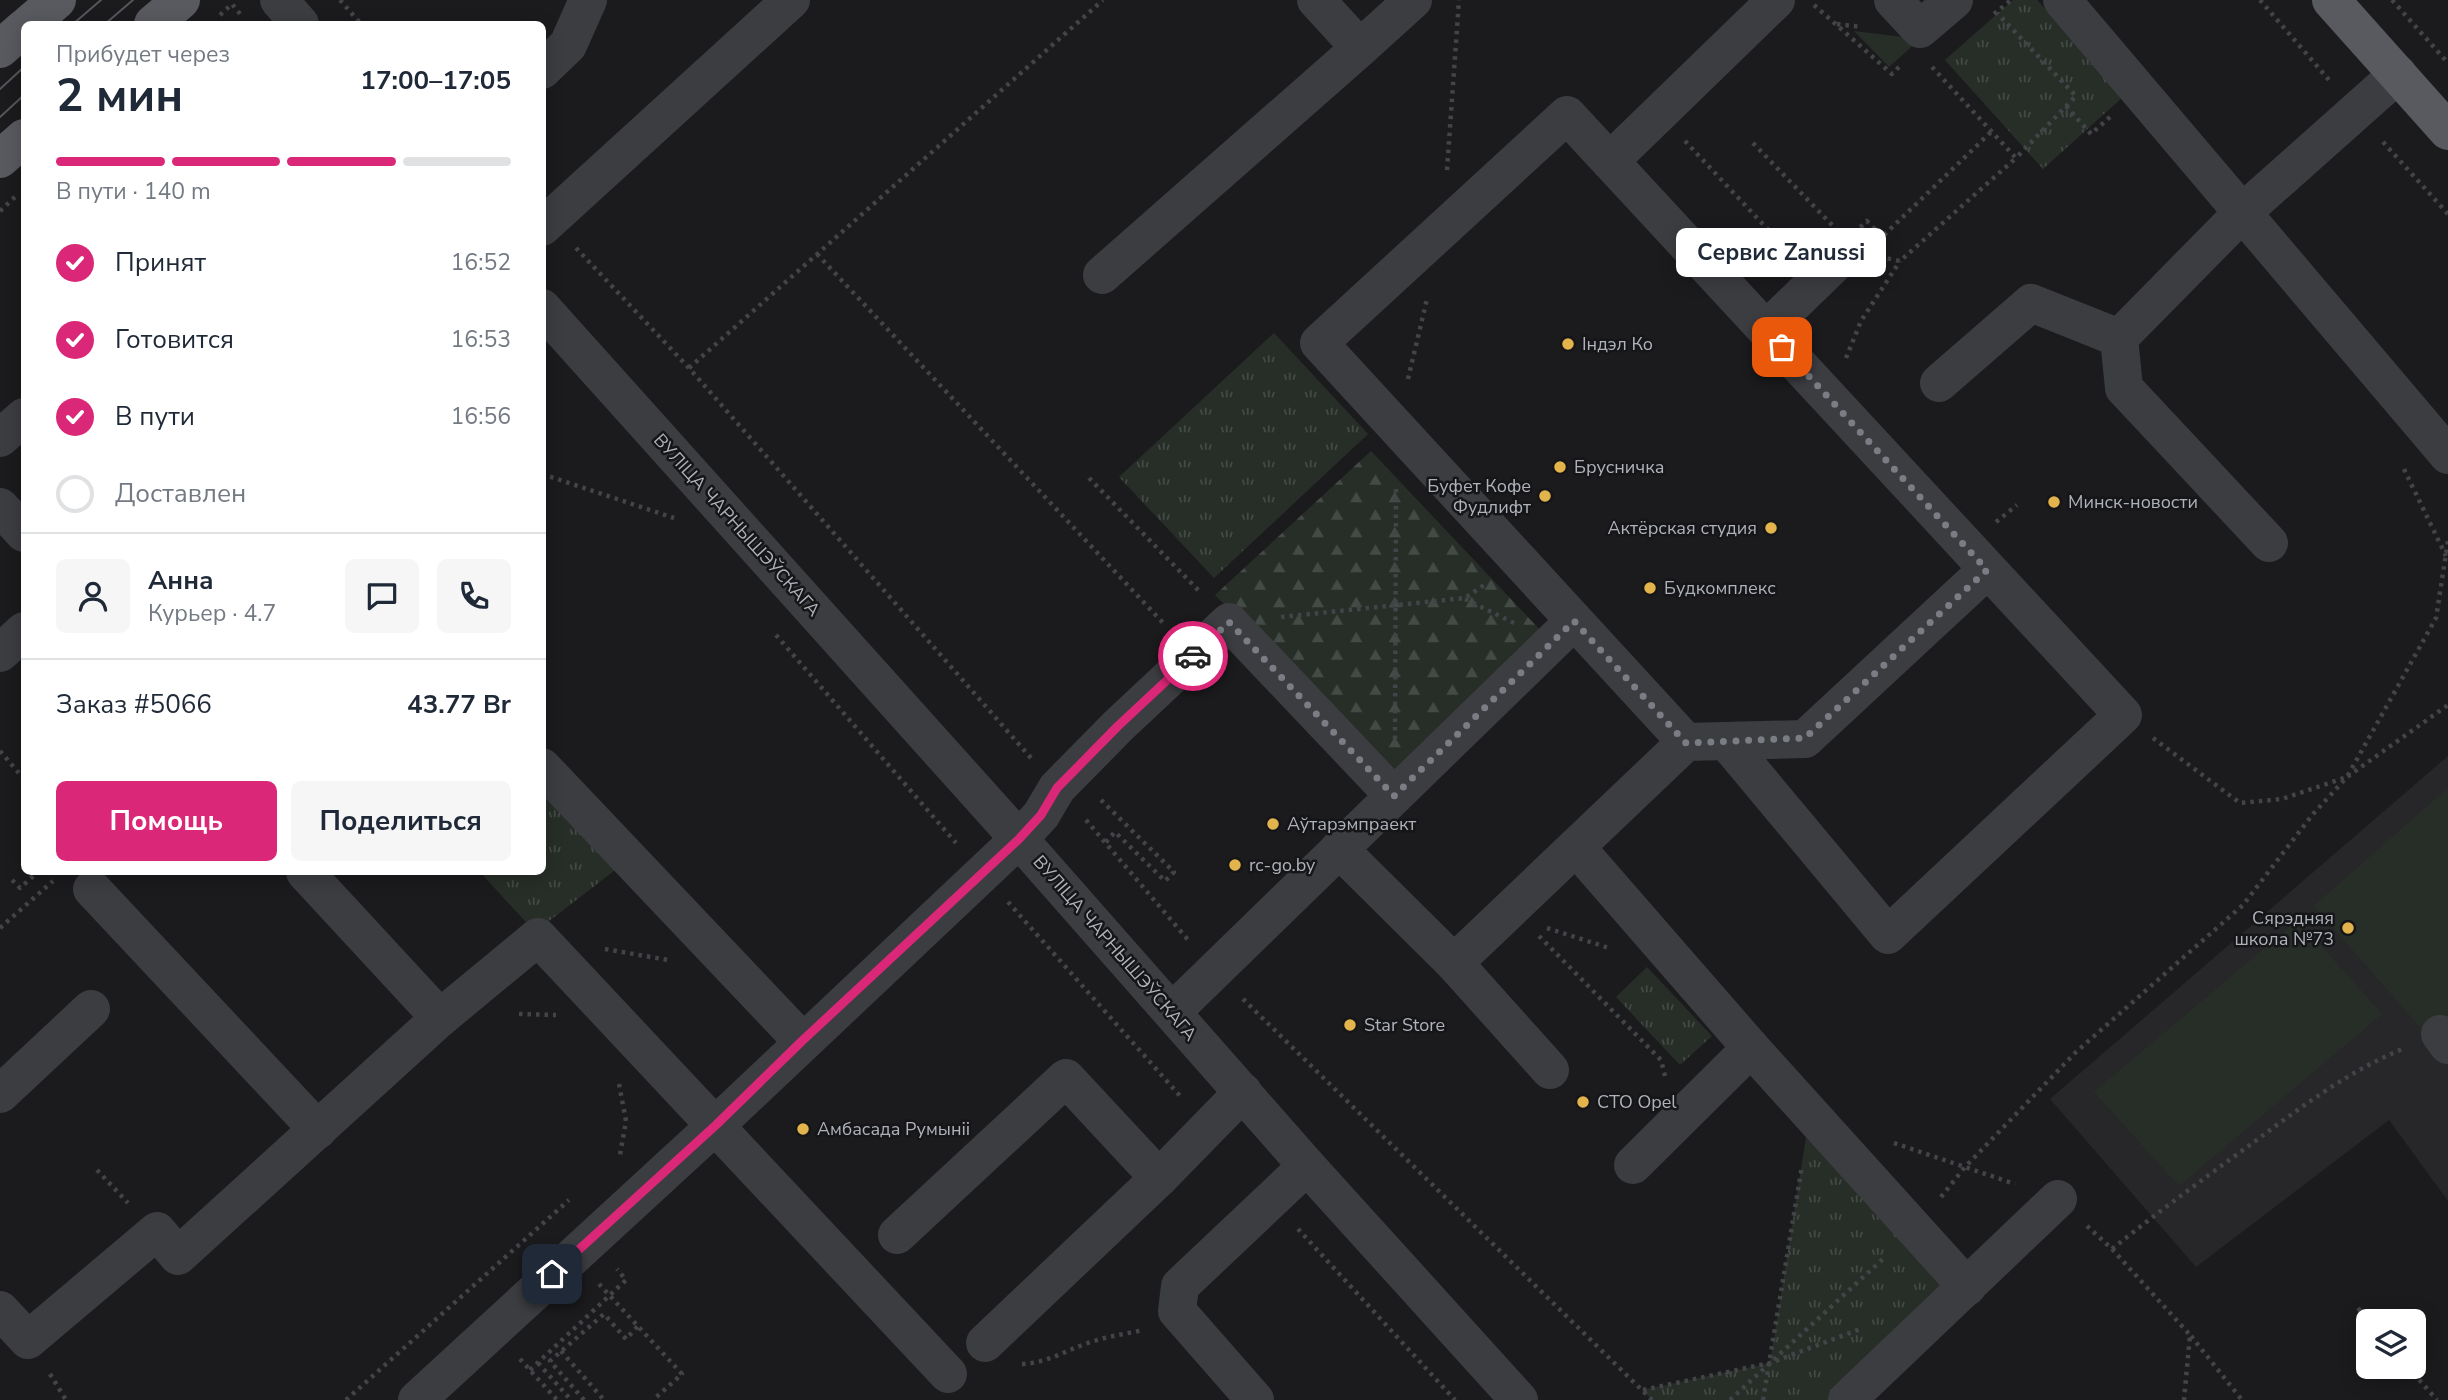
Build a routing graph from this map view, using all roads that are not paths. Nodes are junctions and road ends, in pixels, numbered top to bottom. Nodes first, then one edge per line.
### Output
1 (57, 0) edge
2 (181, 0) edge
3 (279, 0) edge
4 (588, 0) edge
5 (791, 0) edge
6 (1316, 0) edge
7 (1413, 0) edge
8 (1776, 0) edge
9 (1893, 0) edge
10 (1954, 0) edge
11 (2062, 0) edge
12 (2331, 0) edge
13 (32, 21) edge
14 (156, 21) edge
15 (297, 21) edge
16 (21, 31) edge
17 (1360, 48) junction
18 (0, 49) edge
19 (546, 66) edge
20 (2398, 74) junction
21 (2448, 131) edge
22 (21, 141) edge
23 (0, 159) edge
24 (1609, 161) junction
25 (2243, 212) junction
26 (546, 223) edge
27 (1835, 252) road end
28 (1102, 275) dead end
29 (546, 312) edge
30 (1766, 330) junction
31 (2119, 338) junction
32 (1939, 383) dead end
33 (21, 420) edge
34 (0, 438) edge
35 (2448, 455) edge
36 (0, 507) edge
37 (21, 530) edge
38 (2269, 543) dead end
39 (1987, 570) junction
40 (1563, 632) junction
41 (21, 634) edge
42 (0, 653) edge
43 (1727, 742) junction
44 (1686, 743) junction
45 (546, 771) edge
46 (1394, 796) junction
47 (1019, 839) junction
48 (1576, 847) junction
49 (1339, 849) junction
50 (308, 875) edge
51 (92, 889) dead end
52 (1454, 963) junction
53 (91, 1009) dead end
54 (1172, 1012) junction
55 (440, 1018) junction
56 (802, 1041) junction
57 (1751, 1048) junction
58 (1550, 1070) dead end
59 (1243, 1092) junction
60 (0, 1094) edge
61 (716, 1125) junction
62 (318, 1130) junction
63 (1633, 1165) dead end
64 (1307, 1166) junction
65 (1159, 1178) junction
66 (2058, 1199) dead end
67 (897, 1235) dead end
68 (1968, 1287) junction
69 (0, 1310) edge
70 (985, 1343) dead end
71 (948, 1374) dead end
72 (417, 1400) edge
73 (1255, 1400) edge
74 (1519, 1400) edge
75 (1847, 1400) edge

1 - 13 main road
2 - 14 main road
3 - 15 street
4 - 19 street
5 - 26 street
6 - 17 street
7 - 17 street
8 - 24 street
9 - 10 street
11 - 25 street
12 - 20 main road
16 - 18 main road
17 - 28 street
20 - 21 main road
20 - 25 street
22 - 23 main road
24 - 30 street
24 - 40 street
25 - 31 street
25 - 35 street
27 - 30 street
29 - 47 street, ВУЛІЦА ЧАРНЫШЭЎСКАГА
30 - 39 street
31 - 32 street
31 - 38 street
33 - 34 street
36 - 37 street
39 - 43 street
39 - 43 street
40 - 44 street
40 - 46 street
41 - 42 street
43 - 44 street
44 - 48 street
45 - 56 street
46 - 47 street
46 - 49 street
47 - 54 street, ВУЛІЦА ЧАРНЫШЭЎСКАГА
47 - 56 street
48 - 52 street
48 - 57 street
49 - 52 street
49 - 54 street
50 - 55 street
51 - 62 street
52 - 58 street
53 - 60 street
54 - 59 street, ВУЛІЦА ЧАРНЫШЭЎСКАГА
55 - 61 street
55 - 62 street
56 - 61 street
57 - 63 street
57 - 68 street
59 - 64 street, ВУЛІЦА ЧАРНЫШЭЎСКАГА
59 - 65 street
61 - 71 street
61 - 72 street
62 - 69 street
64 - 73 street
64 - 74 street, ВУЛІЦА ЧАРНЫШЭЎСКАГА
65 - 67 street
65 - 70 street
66 - 68 street
68 - 75 street

